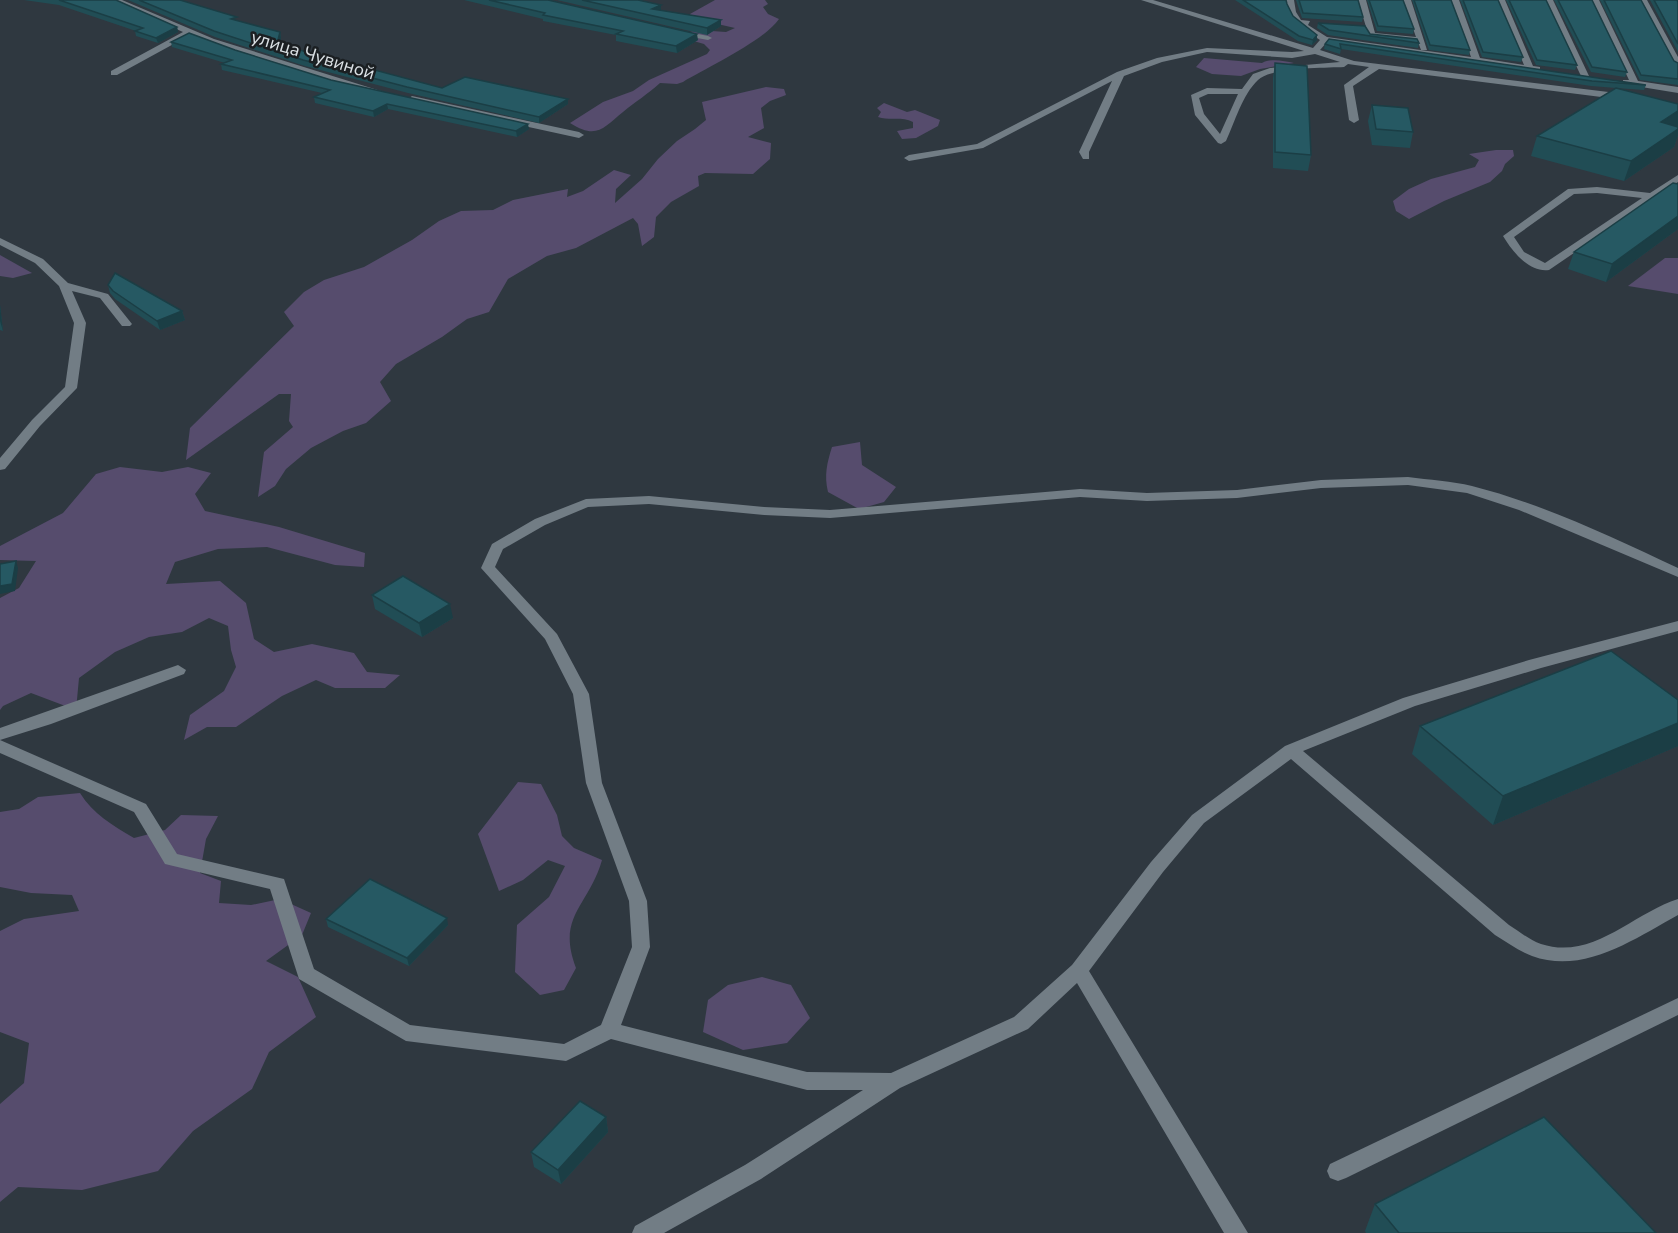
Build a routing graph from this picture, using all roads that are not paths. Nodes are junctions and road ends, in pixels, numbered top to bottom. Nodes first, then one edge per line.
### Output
1 (115, 0) edge
2 (1145, 0) edge
3 (1290, 0) edge
4 (1362, 0) edge
5 (1407, 0) edge
6 (1455, 0) edge
7 (1501, 0) edge
8 (1549, 0) edge
9 (1595, 0) edge
10 (1643, 0) edge
11 (1298, 22) junction
12 (1322, 24) edge
13 (1358, 27) edge
14 (1370, 27) junction
15 (674, 31) edge
16 (189, 32) junction
17 (708, 38) edge
18 (1324, 39) junction
19 (1419, 40) junction
20 (1314, 52) junction
21 (1426, 53) junction
22 (1477, 61) junction
23 (1353, 63) junction
24 (1678, 65) edge
25 (1377, 66) junction
26 (1530, 68) junction
27 (1552, 72) edge
28 (114, 73) dead end
29 (1120, 74) junction
30 (1574, 75) edge
31 (1585, 76) junction
32 (1595, 78) edge
33 (1615, 81) edge
34 (1635, 84) junction
35 (1678, 90) edge
36 (1244, 92) junction
37 (386, 93) edge
38 (406, 98) edge
39 (1633, 98) edge
40 (1354, 120) dead end
41 (579, 135) dead end
42 (1086, 157) dead end
43 (909, 158) dead end
44 (1678, 178) edge
45 (1652, 196) junction
46 (0, 241) edge
47 (64, 285) junction
48 (126, 324) dead end
49 (0, 466) edge
50 (1678, 573) edge
51 (1678, 626) edge
52 (178, 670) dead end
53 (0, 734) edge
54 (0, 747) edge
55 (1291, 750) junction
56 (1678, 906) edge
57 (1079, 970) junction
58 (1678, 1006) edge
59 (609, 1030) junction
60 (893, 1082) junction
61 (1338, 1171) dead end
62 (643, 1233) edge
63 (1237, 1233) edge

1 - 16 street, улица Чувиной
2 - 20 street
3 - 11 street
4 - 14 street
5 - 19 street
6 - 22 street
7 - 26 street
8 - 31 street
9 - 34 street
10 - 24 street
11 - 12 street
11 - 18 street
13 - 14 street
14 - 19 street
15 - 17 street
16 - 28 street
16 - 37 street, улица Чувиной
18 - 20 street
18 - 21 street
19 - 21 street
20 - 23 street
20 - 29 street
21 - 22 street
22 - 26 street
23 - 25 street
23 - 36 street
25 - 39 street
25 - 40 street
26 - 27 street
29 - 42 street
29 - 43 street
30 - 31 street
31 - 32 street
33 - 34 street
34 - 35 street
36 - 36 street
38 - 41 street
44 - 45 street
45 - 45 street
46 - 47 street
47 - 48 street
47 - 49 street
50 - 59 street
51 - 55 street
52 - 53 street
54 - 59 street
55 - 56 street
55 - 57 street
57 - 60 street
57 - 63 street
58 - 61 street
59 - 60 street
60 - 62 street

